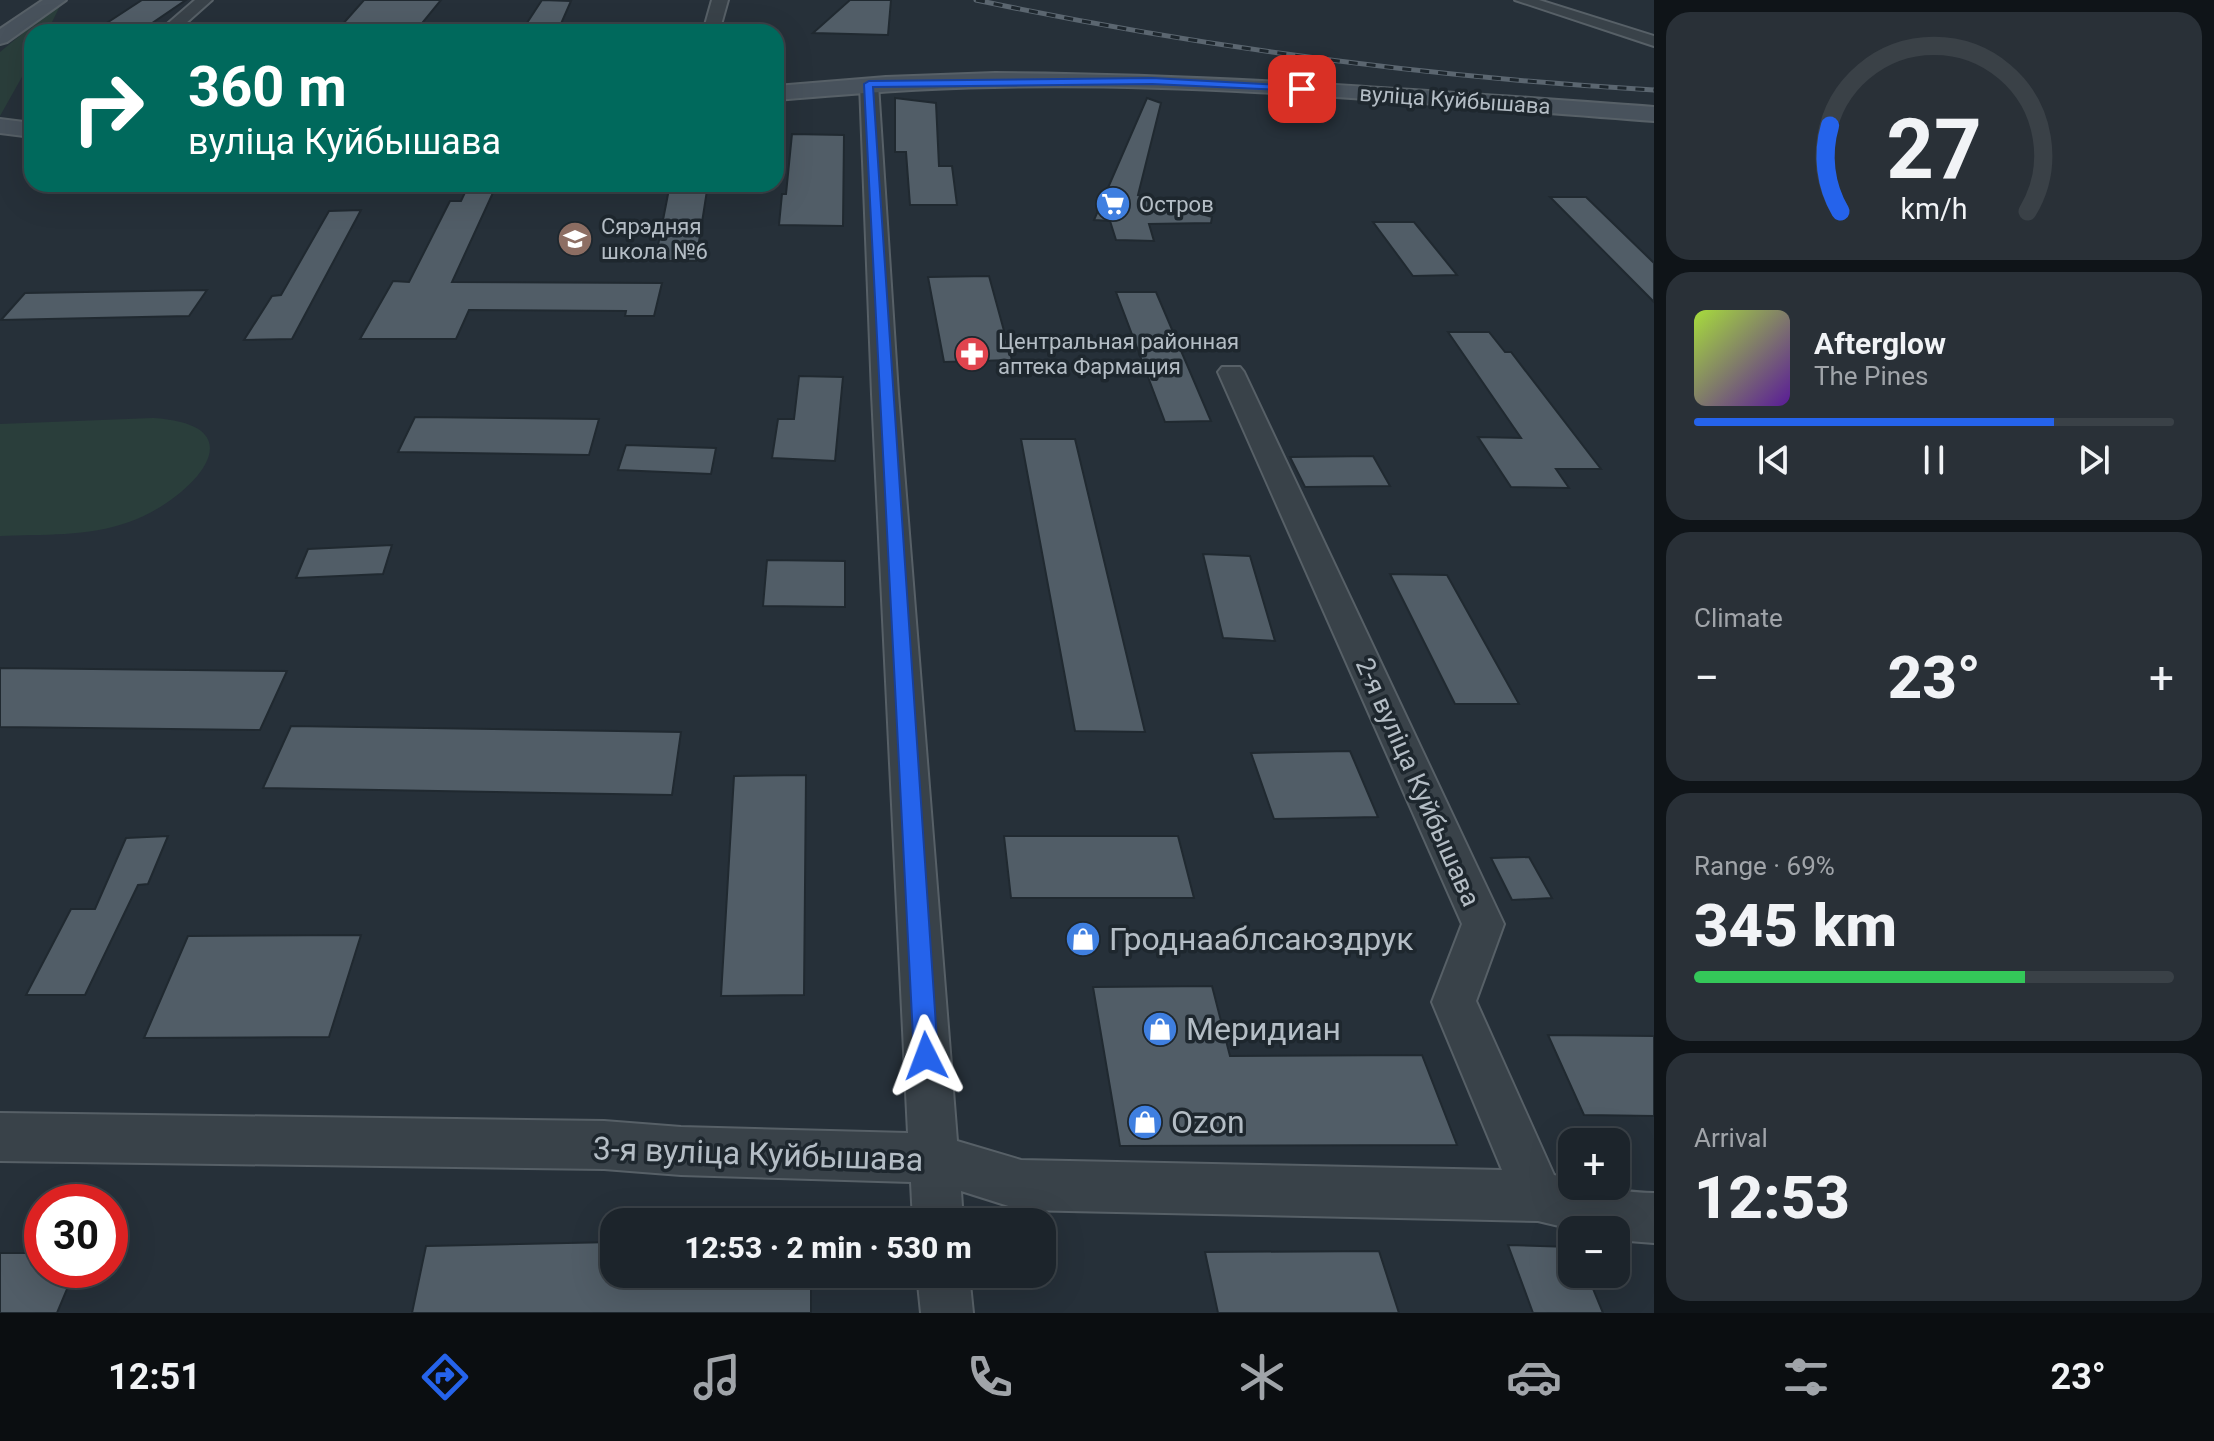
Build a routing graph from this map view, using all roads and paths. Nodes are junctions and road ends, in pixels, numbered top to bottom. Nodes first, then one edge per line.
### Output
1 (42, 0) edge
2 (56, 0) edge
3 (204, 0) edge
4 (720, 0) edge
5 (1523, 0) edge
6 (176, 24) edge
7 (713, 24) edge
8 (0, 28) edge
9 (0, 38) edge
10 (1654, 41) edge
11 (869, 84) junction
12 (784, 92) edge
13 (1654, 114) edge
14 (0, 126) edge
15 (24, 129) edge
16 (1231, 372) dead end
17 (0, 1137) edge
18 (933, 1158) junction
19 (1538, 1196) junction
20 (937, 1208) edge
21 (1654, 1218) edge
22 (944, 1288) edge
23 (947, 1313) edge

1 - 8 main road
2 - 9 main road
3 - 6 street
4 - 7 street
5 - 10 street
11 - 12 main road, вуліца Куйбышава
11 - 13 main road, вуліца Куйбышава
11 - 18 street
14 - 15 main road
16 - 19 street, 2-я вуліца Куйбышава
17 - 18 street, 3-я вуліца Куйбышава
18 - 19 street, 3-я вуліца Куйбышава
18 - 20 street
19 - 21 street, 3-я вуліца Куйбышава
22 - 23 street

